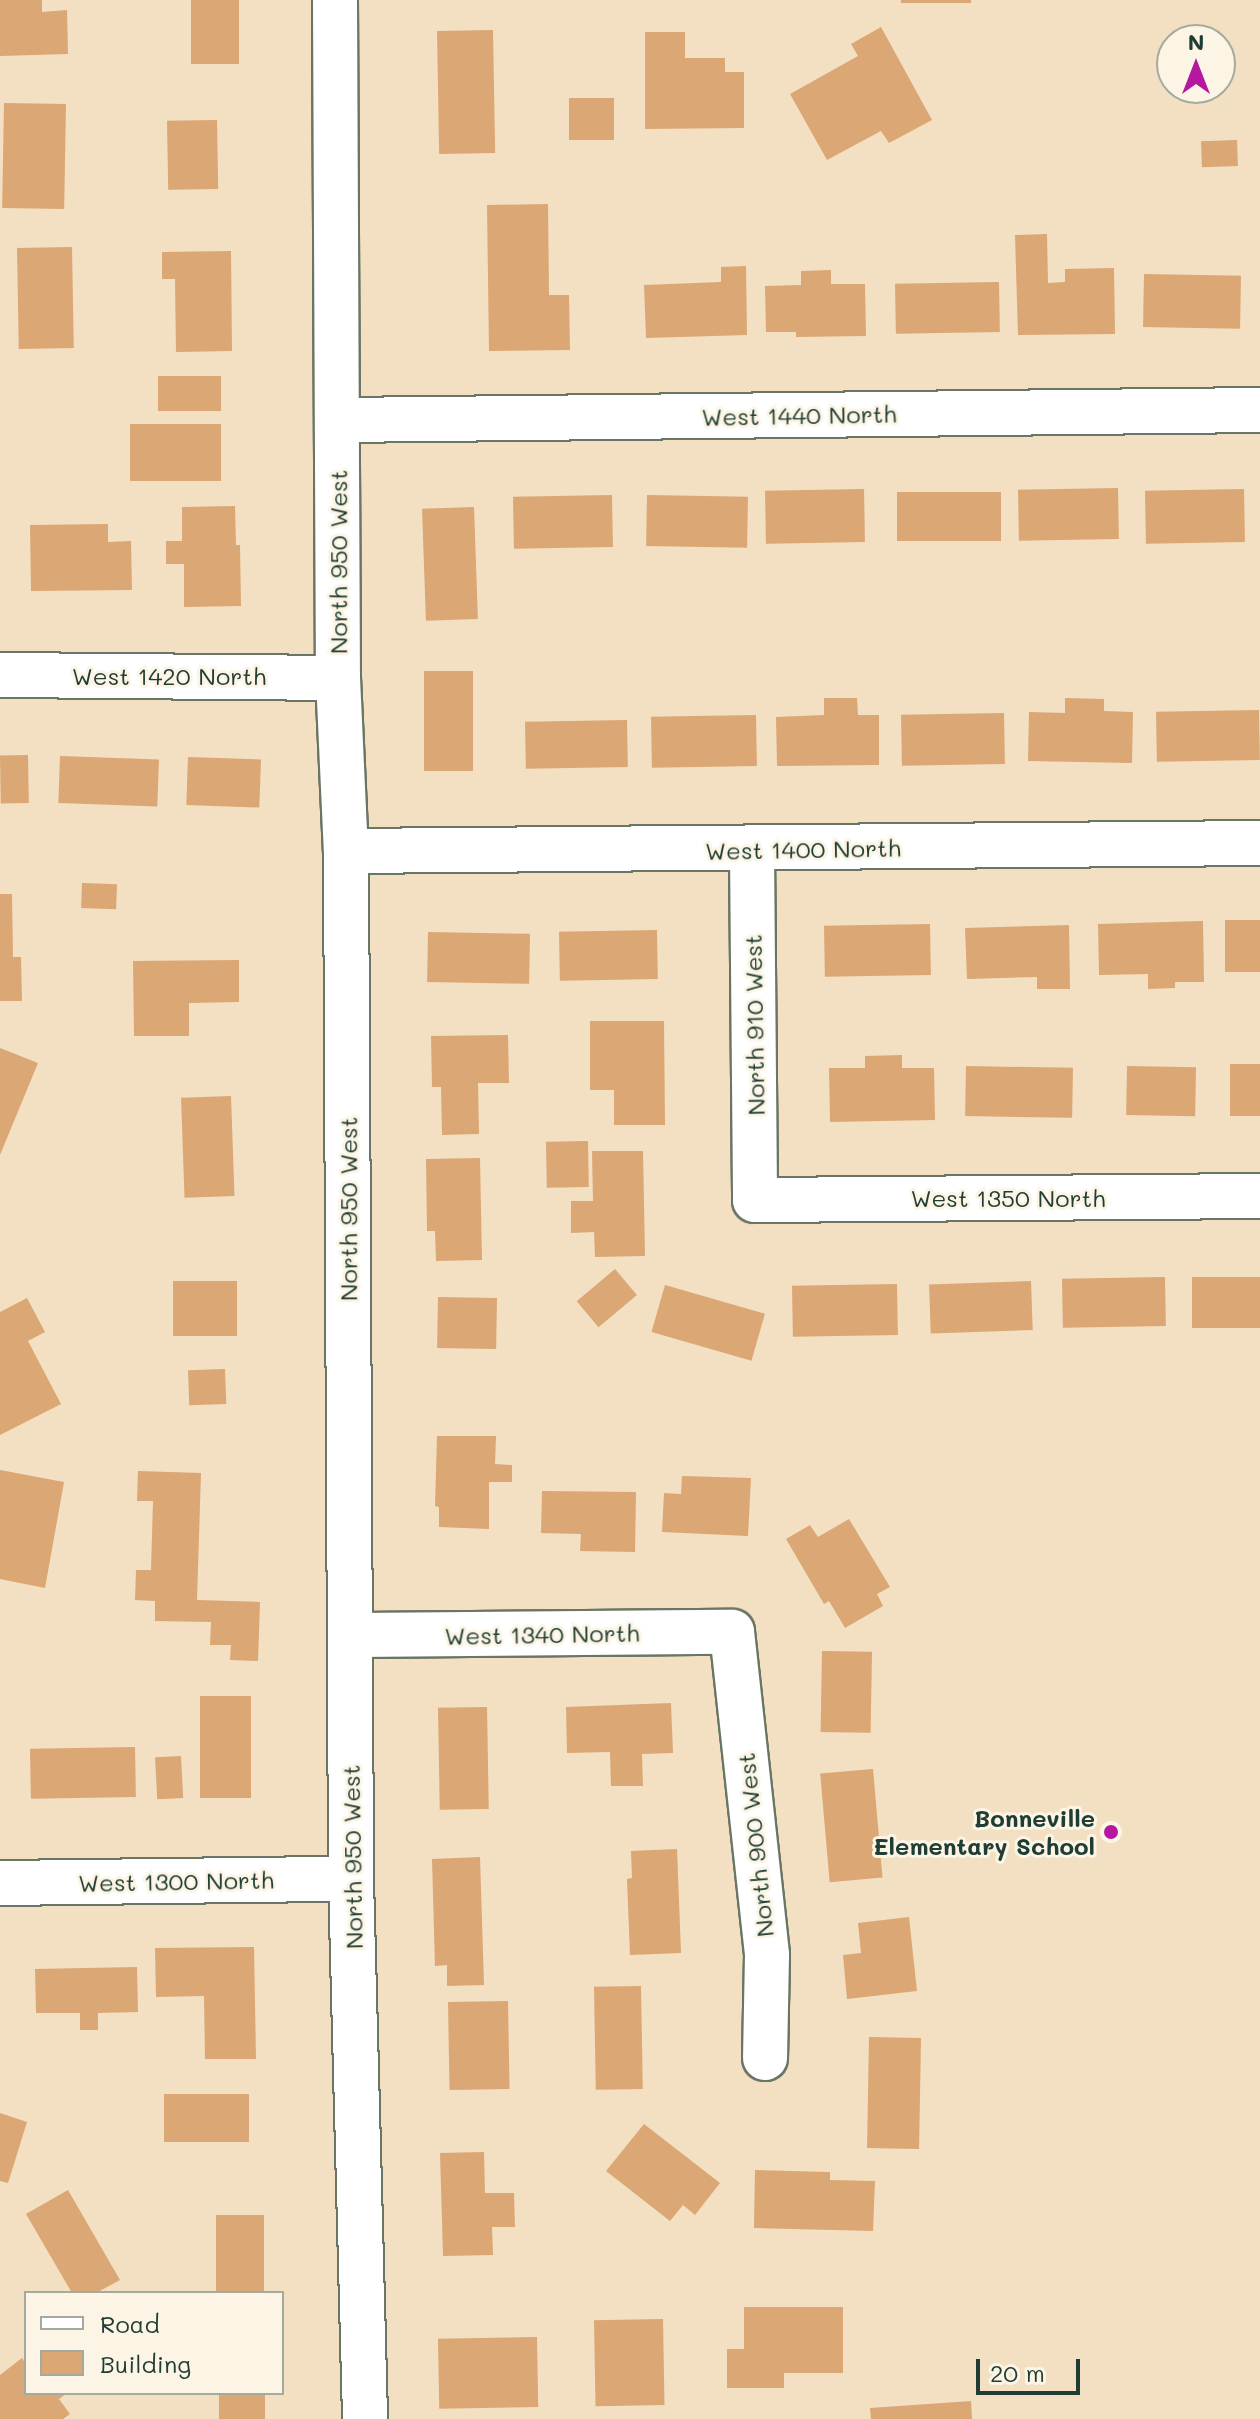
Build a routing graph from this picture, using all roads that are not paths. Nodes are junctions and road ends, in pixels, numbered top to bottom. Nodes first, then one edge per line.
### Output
1 (335, 0) edge
2 (1260, 410) edge
3 (338, 420) junction
4 (0, 675) edge
5 (338, 678) junction
6 (1260, 843) edge
7 (752, 850) junction
8 (346, 851) junction
9 (1260, 1196) edge
10 (755, 1200) joint
11 (732, 1632) joint
12 (351, 1635) junction
13 (351, 1879) junction
14 (0, 1883) edge
15 (765, 2058) dead end
16 (365, 2419) edge

1 - 3 street, North 950 West
2 - 3 street, West 1440 North
3 - 5 street, North 950 West
4 - 5 street, West 1420 North
5 - 8 street, North 950 West
6 - 7 street, West 1400 North
7 - 8 street, West 1400 North
7 - 10 street, North 910 West
8 - 12 street, North 950 West
9 - 10 street, West 1350 North
11 - 12 street, West 1340 North
11 - 15 street, North 900 West
12 - 13 street, North 950 West
13 - 14 street, West 1300 North
13 - 16 street, North 950 West

